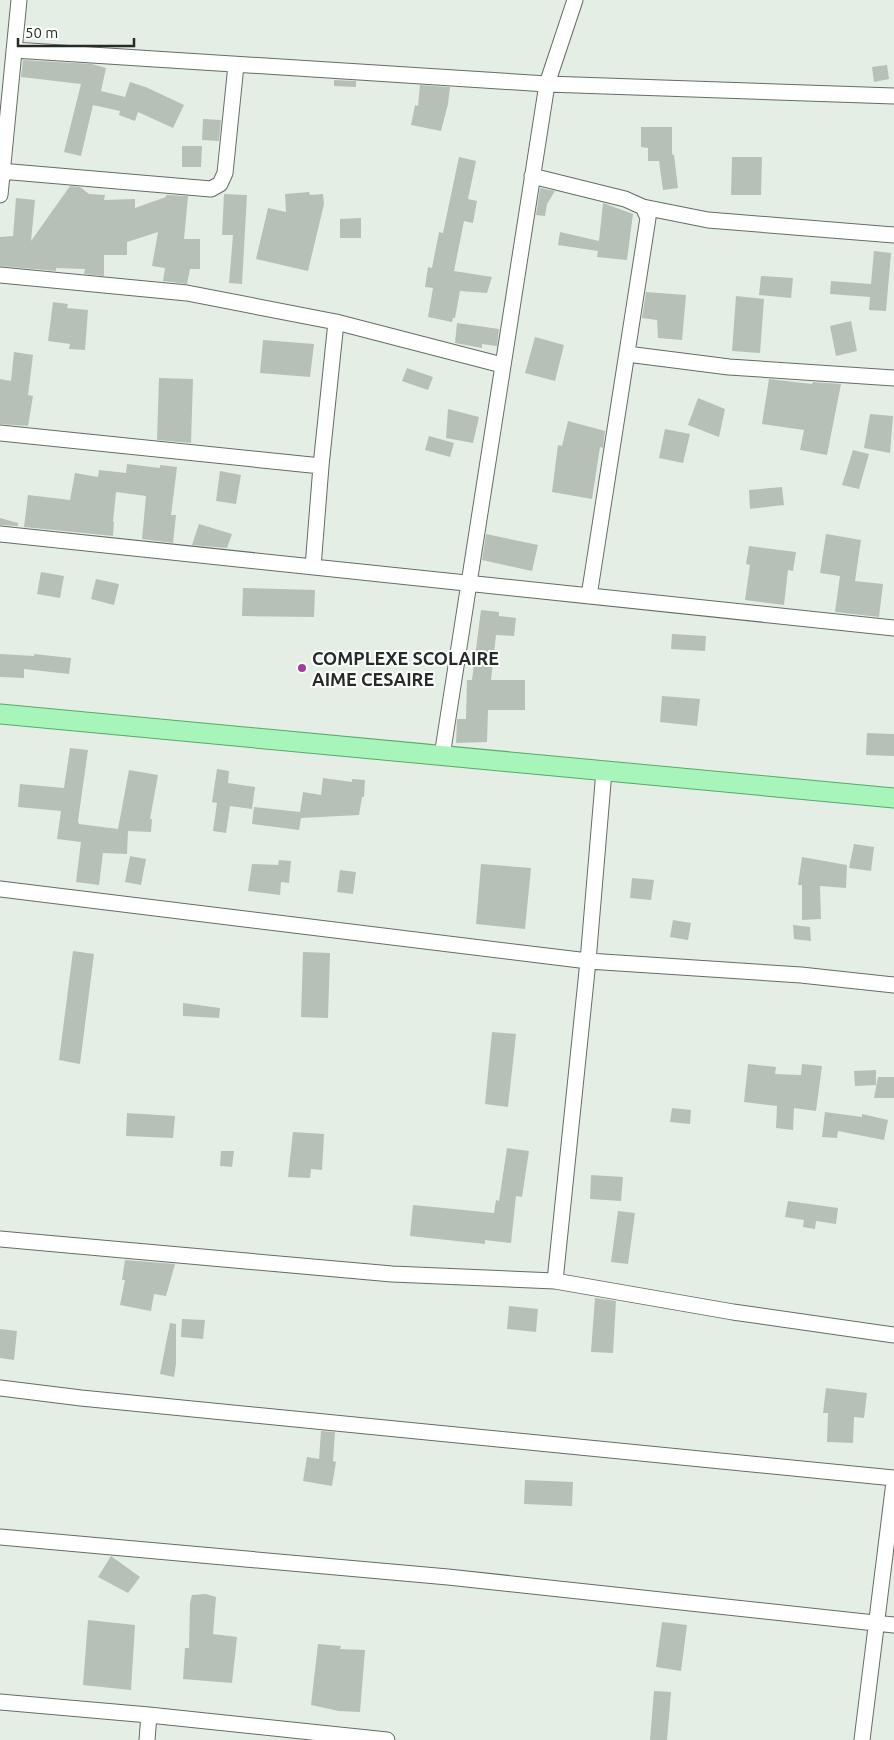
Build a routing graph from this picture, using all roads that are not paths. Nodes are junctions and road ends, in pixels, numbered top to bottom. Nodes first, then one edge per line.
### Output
1 (19, 0) edge
2 (575, 0) edge
3 (14, 50) junction
4 (236, 64) junction
5 (546, 84) junction
6 (894, 96) edge
7 (1, 171) edge
8 (532, 176) junction
9 (0, 195) edge
10 (643, 207) junction
11 (894, 235) edge
12 (0, 275) edge
13 (336, 322) junction
14 (627, 354) junction
15 (502, 365) junction
16 (894, 378) edge
17 (0, 432) edge
18 (321, 466) junction
19 (0, 534) edge
20 (313, 567) junction
21 (468, 583) junction
22 (589, 596) junction
23 (894, 628) edge
24 (0, 714) edge
25 (442, 756) junction
26 (604, 771) junction
27 (894, 798) edge
28 (0, 889) edge
29 (588, 961) junction
30 (894, 985) edge
31 (0, 1239) edge
32 (555, 1281) junction
33 (894, 1335) edge
34 (0, 1388) edge
35 (894, 1480) edge
36 (0, 1537) edge
37 (878, 1623) junction
38 (894, 1625) edge
39 (0, 1702) edge
40 (149, 1715) junction
41 (297, 1735) edge
42 (147, 1740) edge
43 (387, 1740) edge
44 (862, 1740) edge

1 - 3 street
2 - 5 street
3 - 4 street
3 - 7 street
4 - 5 street
4 - 7 street
5 - 6 street
5 - 8 street
7 - 9 street
8 - 10 street
8 - 15 street
10 - 11 street
10 - 14 street
12 - 13 street
13 - 15 street
13 - 18 street
14 - 16 street
14 - 22 street
15 - 21 street
17 - 18 street
18 - 20 street
19 - 20 street
20 - 21 street
21 - 22 street
21 - 25 street
22 - 23 street
24 - 25 main road
25 - 26 main road
26 - 27 main road
26 - 29 street
28 - 29 street
29 - 30 street
29 - 32 street
31 - 32 street
32 - 33 street
34 - 35 street
35 - 37 street
36 - 37 street
37 - 38 street
37 - 44 street
39 - 40 street
40 - 41 street
40 - 42 street
41 - 43 street

